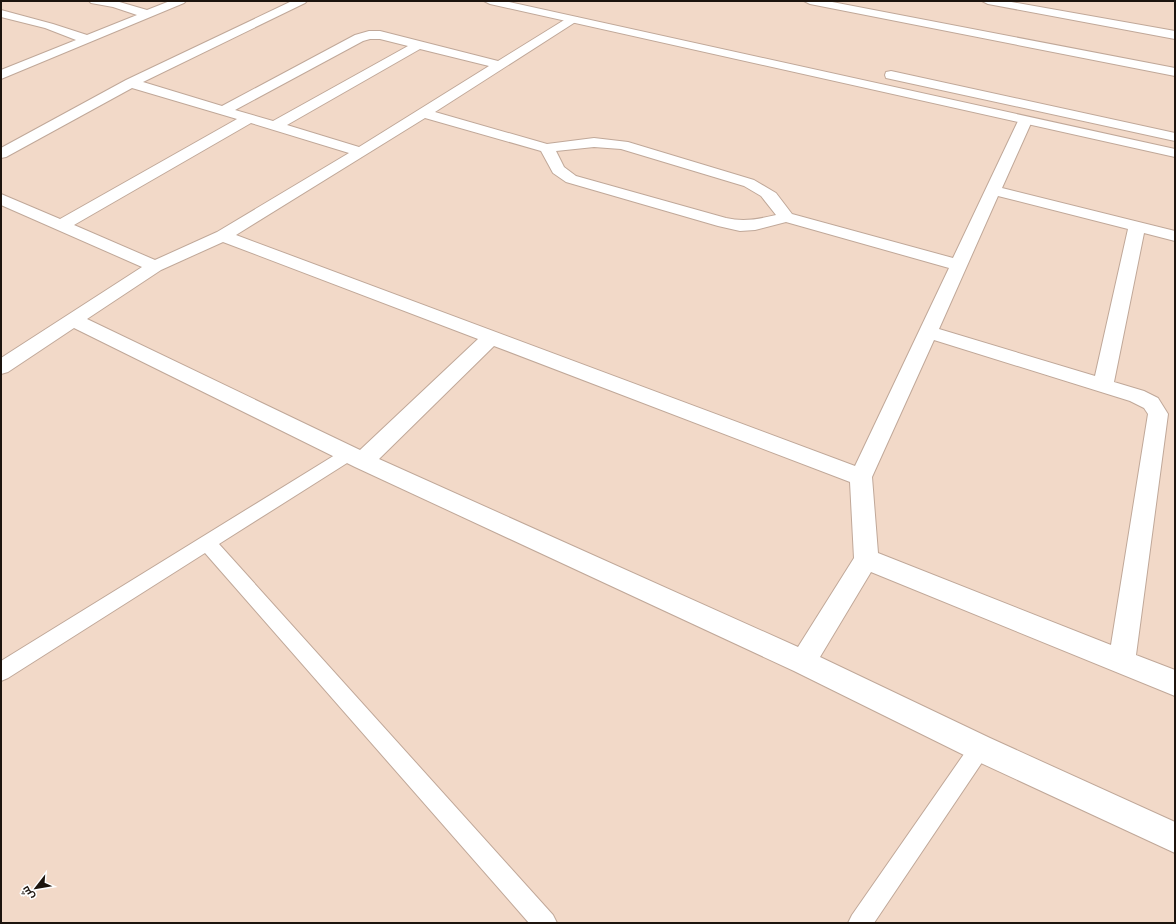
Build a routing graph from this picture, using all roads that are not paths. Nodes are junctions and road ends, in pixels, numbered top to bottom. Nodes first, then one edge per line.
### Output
1 (95, 1) edge
2 (180, 1) edge
3 (301, 1) edge
4 (490, 1) edge
5 (810, 1) edge
6 (988, 1) edge
7 (1, 13) edge
8 (147, 14) junction
9 (573, 19) junction
10 (1175, 35) edge
11 (86, 39) junction
12 (419, 44) junction
13 (500, 65) junction
14 (880, 72) dead end
15 (1175, 72) edge
16 (1, 75) edge
17 (131, 83) junction
18 (223, 110) junction
19 (424, 113) junction
20 (250, 118) junction
21 (1025, 120) junction
22 (275, 126) junction
23 (1175, 137) edge
24 (547, 148) junction
25 (361, 152) junction
26 (1175, 153) edge
27 (1, 154) edge
28 (993, 190) junction
29 (1, 199) edge
30 (786, 217) junction
31 (61, 225) junction
32 (1137, 226) junction
33 (223, 236) junction
34 (1175, 236) edge
35 (958, 265) junction
36 (155, 266) junction
37 (74, 320) junction
38 (928, 332) junction
39 (492, 337) junction
40 (1, 367) edge
41 (1103, 385) junction
42 (356, 457) junction
43 (861, 477) junction
44 (208, 543) junction
45 (866, 559) junction
46 (1122, 661) junction
47 (803, 662) junction
48 (1, 672) edge
49 (1175, 683) edge
50 (980, 748) junction
51 (1175, 838) edge
52 (545, 923) edge
53 (860, 923) edge

1 - 8 street
2 - 8 street
3 - 17 street
4 - 9 street
5 - 15 street
6 - 10 street
7 - 11 street
8 - 11 street
9 - 13 street
9 - 21 street
11 - 16 street
12 - 13 street
12 - 18 street
12 - 22 street
13 - 19 street
14 - 23 street
17 - 18 street
17 - 27 street
18 - 20 street
19 - 24 street
19 - 25 street
20 - 22 street
20 - 31 street
21 - 26 street
21 - 28 street
22 - 25 street
24 - 30 street
24 - 30 street
25 - 33 street
28 - 32 street
28 - 35 street
29 - 31 street
30 - 35 street
31 - 36 street
32 - 34 street
32 - 41 street
33 - 36 street
33 - 39 street
35 - 38 street
36 - 37 street
37 - 40 street
37 - 42 street
38 - 41 street
38 - 43 street
39 - 42 street
39 - 43 street
41 - 46 street
42 - 44 lane
42 - 47 street
43 - 45 street
44 - 48 lane
44 - 52 lane
45 - 46 street
45 - 47 street
46 - 49 street
47 - 50 street
50 - 51 street
50 - 53 lane

